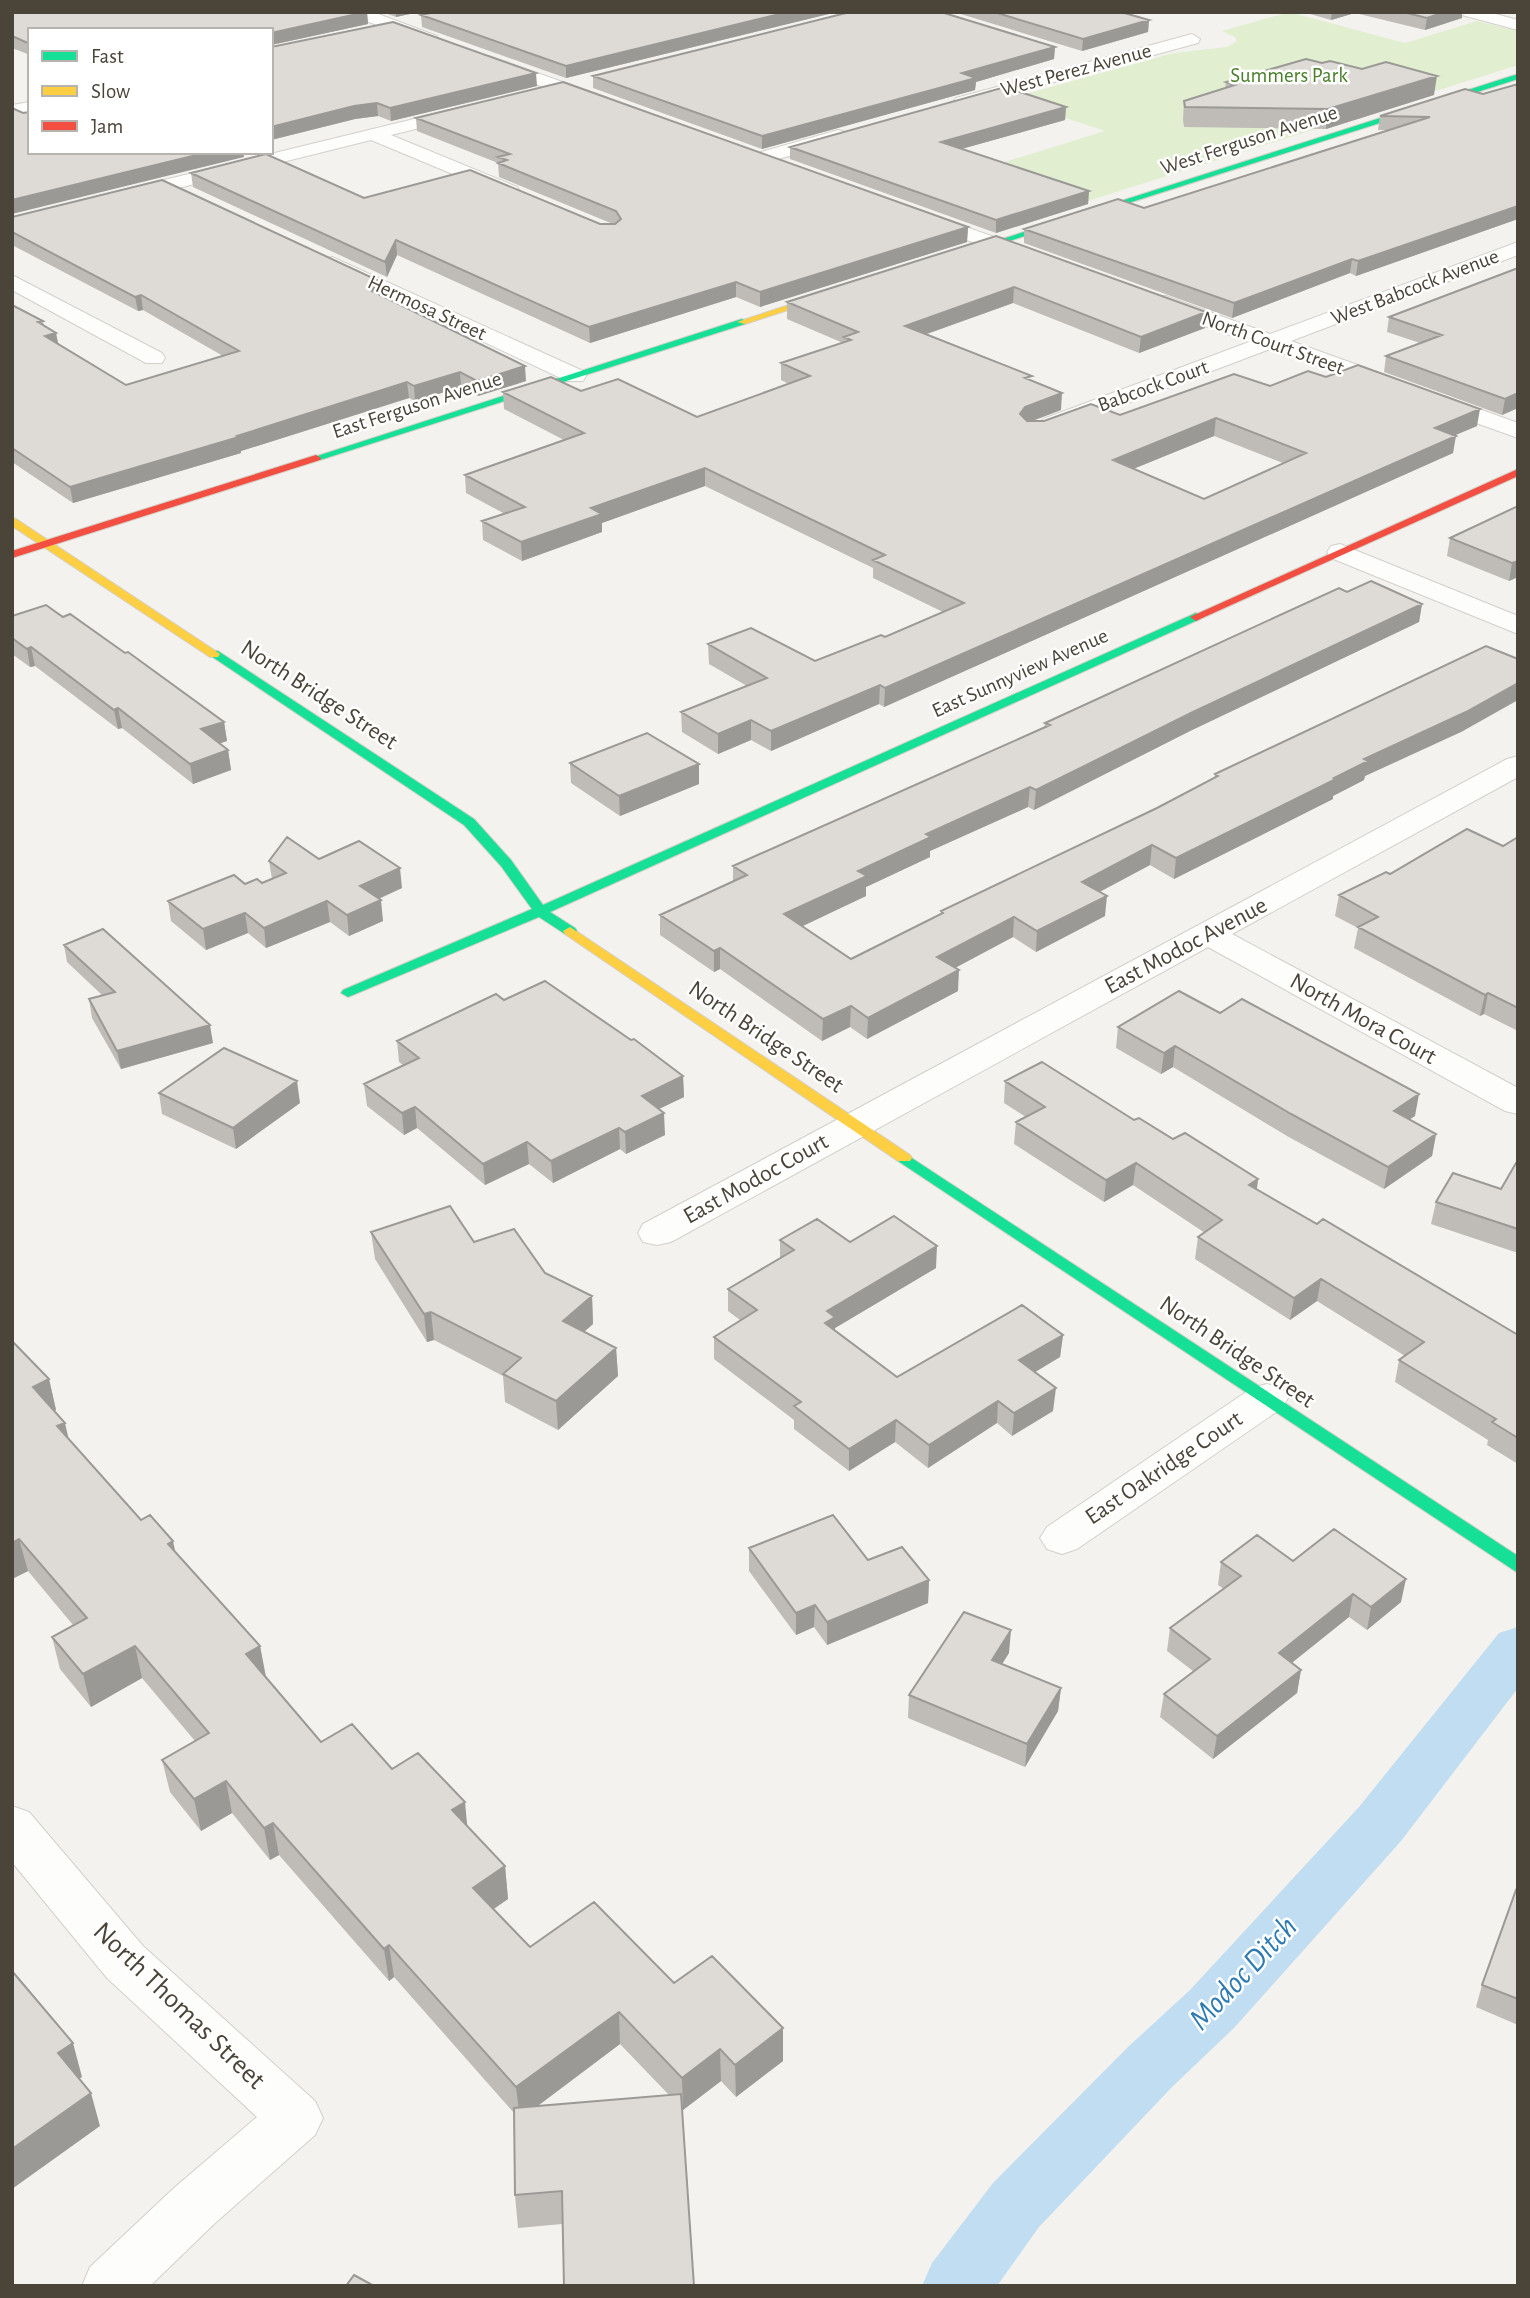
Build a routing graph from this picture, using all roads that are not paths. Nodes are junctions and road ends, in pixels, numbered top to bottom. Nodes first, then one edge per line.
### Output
1 (357, 12) edge
2 (1468, 12) edge
3 (422, 20) dead end
4 (1518, 25) edge
5 (394, 26) junction
6 (362, 33) edge
7 (1192, 38) dead end
8 (446, 45) edge
9 (472, 55) edge
10 (1071, 56) edge
11 (1097, 64) junction
12 (1518, 76) edge
13 (594, 80) edge
14 (563, 88) junction
15 (523, 97) edge
16 (486, 107) edge
17 (615, 107) edge
18 (940, 108) edge
19 (860, 131) edge
20 (372, 134) junction
21 (785, 168) edge
22 (166, 185) junction
23 (522, 196) edge
24 (198, 200) edge
25 (102, 201) edge
26 (902, 210) edge
27 (994, 243) junction
28 (1518, 248) edge
29 (309, 252) edge
30 (943, 259) edge
31 (1044, 261) edge
32 (12, 281) edge
33 (854, 287) edge
34 (1133, 293) edge
35 (1272, 342) junction
36 (154, 358) dead end
37 (575, 376) junction
38 (1034, 431) edge
39 (1518, 431) edge
40 (1518, 472) edge
41 (12, 521) edge
42 (48, 544) junction
43 (1340, 552) junction
44 (12, 555) edge
45 (1518, 626) edge
46 (1510, 777) edge
47 (540, 911) junction
48 (1208, 934) junction
49 (348, 993) dead end
50 (1518, 1103) edge
51 (854, 1125) junction
52 (657, 1233) dead end
53 (1266, 1398) junction
54 (1062, 1538) dead end
55 (1518, 1566) edge
56 (12, 1826) edge
57 (110, 2286) edge

1 - 5 street
2 - 4 street
3 - 5 street
5 - 6 street
5 - 8 street
7 - 11 street, West Perez Avenue
9 - 14 street
10 - 11 street
11 - 18 street, West Perez Avenue
12 - 27 street, West Ferguson Avenue
13 - 14 street
14 - 15 street
14 - 17 street
16 - 20 street
19 - 21 street
20 - 22 street
20 - 23 street
22 - 24 street
22 - 25 street
26 - 27 street
27 - 30 street
27 - 31 street
28 - 35 street, West Babcock Avenue
29 - 37 street, Hermosa Street
32 - 36 street
33 - 37 street, East Ferguson Avenue
34 - 35 street, North Court Street
35 - 38 street, Babcock Court
35 - 39 street, North Court Street
37 - 42 street, East Ferguson Avenue
40 - 43 street, East Sunnyview Avenue
41 - 42 street, North Bridge Street
42 - 44 street, East Ferguson Avenue
42 - 47 street, North Bridge Street
43 - 45 street
43 - 47 street, East Sunnyview Avenue
46 - 48 street, East Modoc Avenue
47 - 49 street, East Sunnyview Avenue
47 - 51 street, North Bridge Street
48 - 50 street, North Mora Court
48 - 51 street, East Modoc Avenue
51 - 52 street, East Modoc Court
51 - 53 street, North Bridge Street
53 - 54 street, East Oakridge Court
53 - 55 street, North Bridge Street
56 - 57 street, North Thomas Street

